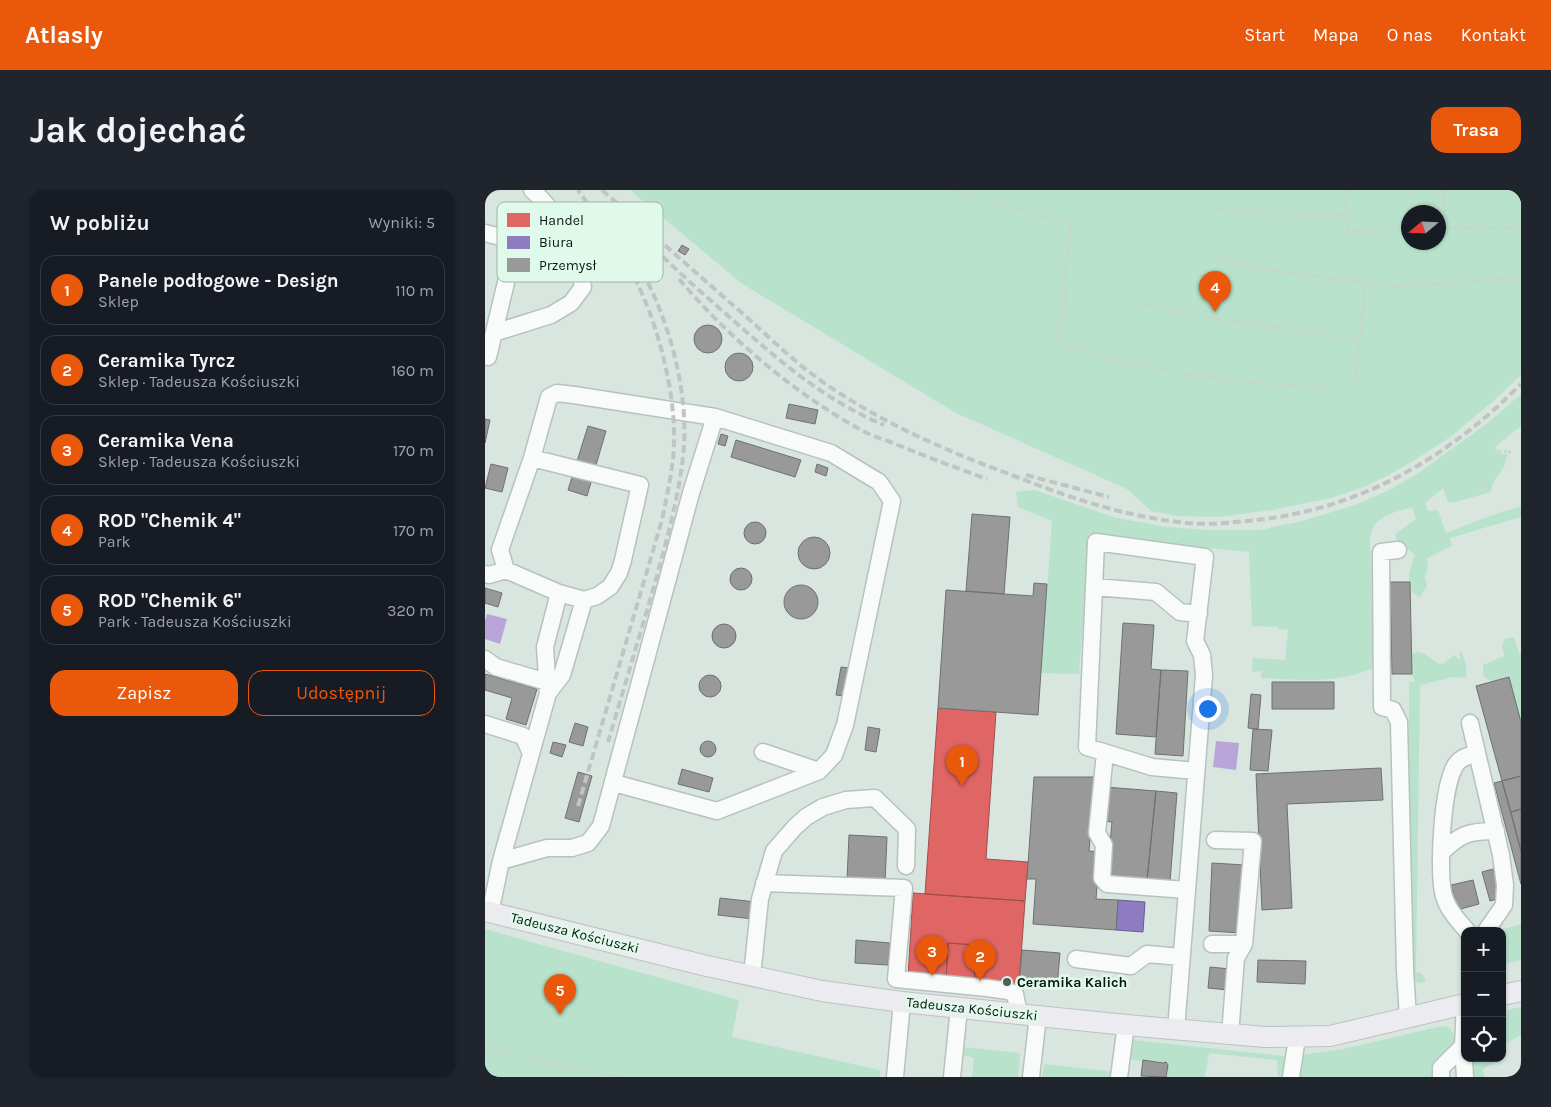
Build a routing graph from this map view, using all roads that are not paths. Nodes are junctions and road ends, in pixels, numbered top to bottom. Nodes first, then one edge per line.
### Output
1 (532, 190) edge
2 (542, 202) edge
3 (506, 282) edge
4 (582, 282) edge
5 (494, 333) junction
6 (485, 356) edge
7 (715, 417) junction
8 (532, 458) junction
9 (1398, 550) dead end
10 (506, 570) junction
11 (485, 574) edge
12 (1095, 587) junction
13 (559, 592) junction
14 (583, 600) junction
15 (1199, 614) junction
16 (485, 659) edge
17 (547, 688) junction
18 (1469, 723) dead end
19 (485, 724) edge
20 (763, 752) dead end
21 (531, 753) junction
22 (1105, 753) junction
23 (1477, 753) junction
24 (819, 771) junction
25 (1196, 771) junction
26 (614, 783) junction
27 (1496, 831) junction
28 (1215, 840) dead end
29 (1441, 852) junction
30 (501, 860) junction
31 (907, 866) dead end
32 (764, 883) junction
33 (1186, 890) junction
34 (488, 912) edge
35 (1463, 927) edge
36 (1489, 927) edge
37 (1212, 944) dead end
38 (1244, 944) junction
39 (1181, 957) junction
40 (1076, 959) dead end
41 (752, 976) junction
42 (1521, 991) edge
43 (1506, 994) edge
44 (902, 1002) junction
45 (1461, 1005) edge
46 (959, 1008) junction
47 (1029, 1015) junction
48 (1408, 1018) junction
49 (1126, 1025) junction
50 (1176, 1030) junction
51 (1231, 1035) junction
52 (1297, 1038) junction
53 (1461, 1048) edge
54 (1464, 1062) edge
55 (1292, 1076) edge
56 (895, 1077) edge
57 (952, 1077) edge
58 (1031, 1077) edge
59 (1119, 1077) edge
60 (1441, 1077) edge
61 (1465, 1077) edge

1 - 2 street
3 - 5 street
4 - 5 street
5 - 6 street
7 - 8 street
7 - 24 street
7 - 26 street
8 - 10 street
8 - 14 street
9 - 48 street
10 - 11 street
10 - 13 street
12 - 15 street
12 - 15 street
12 - 22 street
13 - 14 street
13 - 17 street
14 - 17 street
15 - 25 street
16 - 17 street
17 - 21 street
18 - 23 street
19 - 21 street
20 - 24 street
21 - 30 street
22 - 25 street
22 - 33 street
23 - 27 street
23 - 29 street
24 - 26 street
25 - 33 street
26 - 30 street
27 - 29 street
27 - 36 street
28 - 38 street
29 - 35 street
30 - 34 street
31 - 32 street
32 - 41 street
32 - 47 street
33 - 39 street
34 - 41 main road, Tadeusza Kościuszki
37 - 38 street
38 - 51 street
39 - 40 street
39 - 50 street
41 - 44 main road, Tadeusza Kościuszki
42 - 43 main road
44 - 46 main road, Tadeusza Kościuszki
44 - 56 street
45 - 48 main road, Tadeusza Kościuszki
46 - 47 main road, Tadeusza Kościuszki
46 - 57 street
47 - 49 main road, Tadeusza Kościuszki
47 - 58 street
48 - 52 main road, Tadeusza Kościuszki
49 - 50 main road, Tadeusza Kościuszki
49 - 59 street
50 - 51 main road, Tadeusza Kościuszki
51 - 52 main road, Tadeusza Kościuszki
52 - 55 street
53 - 60 street
54 - 61 street

